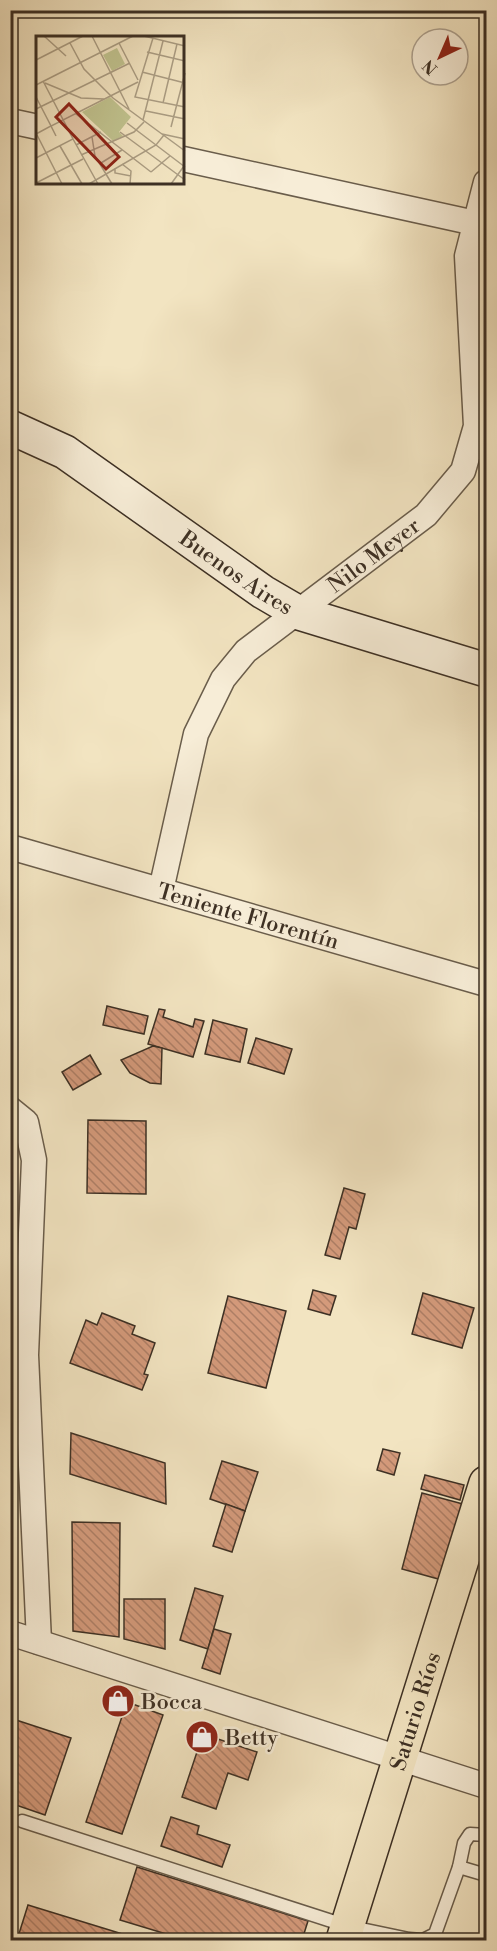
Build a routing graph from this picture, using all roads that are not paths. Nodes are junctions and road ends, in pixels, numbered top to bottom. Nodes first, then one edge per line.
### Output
1 (10, 121) edge
2 (36, 127) edge
3 (184, 159) edge
4 (486, 182) edge
5 (475, 223) junction
6 (10, 427) edge
7 (298, 613) junction
8 (486, 670) edge
9 (10, 847) edge
10 (160, 890) junction
11 (486, 984) edge
12 (10, 1109) edge
13 (486, 1483) edge
14 (10, 1634) edge
15 (39, 1642) junction
16 (399, 1758) junction
17 (486, 1786) edge
18 (22, 1821) dead end
19 (486, 1835) edge
20 (459, 1867) junction
21 (486, 1875) edge
22 (345, 1934) edge

1 - 2 street
3 - 5 street
4 - 5 street, Nilo Meyer
5 - 7 street, Nilo Meyer
6 - 7 street, Buenos Aires
7 - 8 street, Buenos Aires
7 - 10 street, Nilo Meyer
9 - 10 street, Teniente Florentín
10 - 11 street, Teniente Florentín
12 - 15 street
13 - 16 main road, Saturio Ríos
14 - 15 street
15 - 16 street
16 - 17 street
16 - 22 main road, Saturio Ríos
18 - 22 lane
19 - 20 lane
20 - 21 lane
20 - 22 lane

